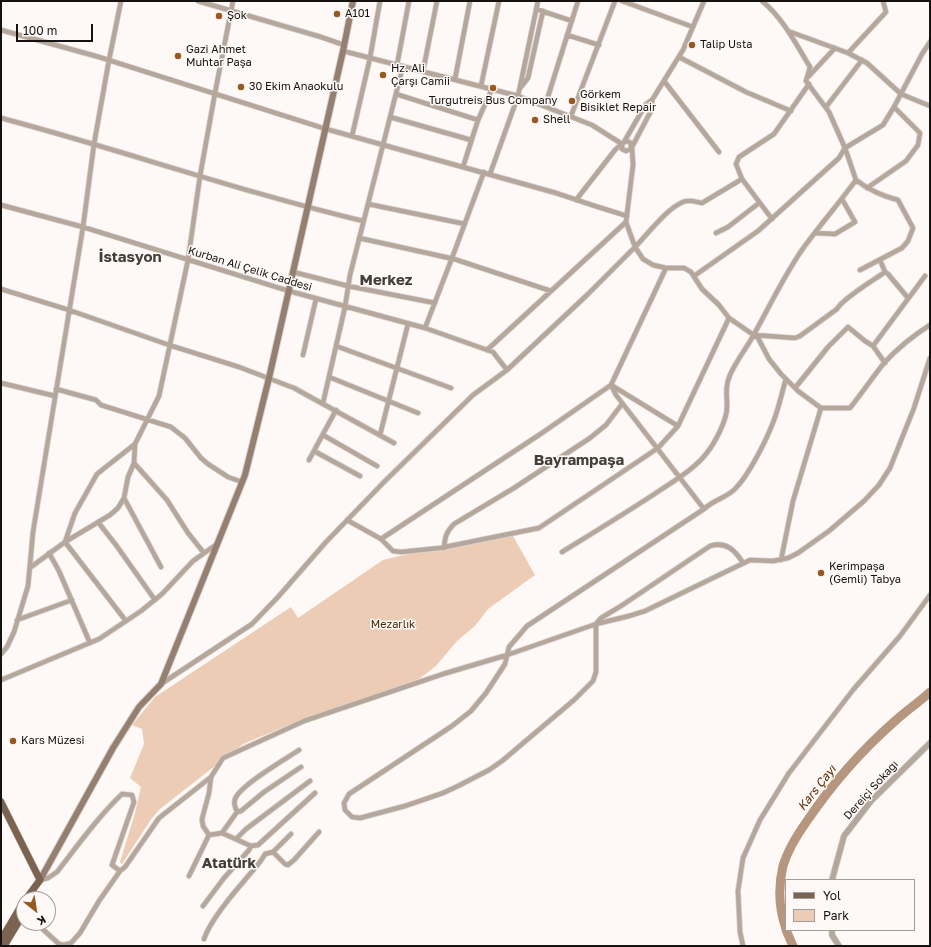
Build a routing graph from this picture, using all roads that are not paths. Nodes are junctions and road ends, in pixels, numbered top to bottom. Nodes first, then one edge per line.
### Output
1 (122, 1) edge
2 (198, 1) edge
3 (233, 1) edge
4 (353, 1) edge
5 (380, 1) edge
6 (409, 1) edge
7 (437, 1) edge
8 (470, 1) edge
9 (499, 1) edge
10 (536, 1) edge
11 (578, 1) edge
12 (615, 1) edge
13 (622, 1) edge
14 (704, 1) edge
15 (762, 1) edge
16 (883, 1) edge
17 (536, 9) junction
18 (231, 11) junction
19 (543, 11) junction
20 (572, 21) junction
21 (693, 27) junction
22 (1, 30) edge
23 (788, 31) junction
24 (567, 35) junction
25 (930, 42) edge
26 (599, 44) junction
27 (344, 48) junction
28 (835, 48) junction
29 (848, 52) junction
30 (679, 57) junction
31 (370, 58) junction
32 (109, 60) junction
33 (862, 60) junction
34 (397, 65) junction
35 (403, 66) junction
36 (423, 71) junction
37 (807, 77) junction
38 (454, 79) junction
39 (664, 81) junction
40 (809, 84) junction
41 (481, 86) junction
42 (492, 89) junction
43 (215, 93) junction
44 (519, 93) junction
45 (396, 94) junction
46 (901, 94) junction
47 (652, 100) junction
48 (545, 106) junction
49 (930, 106) edge
50 (826, 107) junction
51 (894, 107) junction
52 (791, 111) junction
53 (571, 116) junction
54 (390, 117) junction
55 (1, 118) edge
56 (478, 120) junction
57 (326, 129) junction
58 (352, 136) junction
59 (472, 140) junction
60 (623, 143) junction
61 (94, 144) junction
62 (384, 145) junction
63 (632, 147) junction
64 (845, 148) junction
65 (720, 152) dead end
66 (463, 167) junction
67 (484, 172) junction
68 (490, 174) junction
69 (200, 176) junction
70 (742, 179) junction
71 (856, 180) junction
72 (867, 188) junction
73 (842, 199) junction
74 (576, 200) junction
75 (759, 203) junction
76 (368, 204) junction
77 (1, 205) edge
78 (308, 208) junction
79 (627, 216) junction
80 (772, 219) junction
81 (363, 221) junction
82 (626, 222) junction
83 (465, 224) junction
84 (83, 227) junction
85 (716, 233) dead end
86 (814, 233) junction
87 (359, 238) junction
88 (635, 247) junction
89 (452, 258) junction
90 (188, 260) junction
91 (880, 260) junction
92 (666, 268) junction
93 (860, 270) dead end
94 (293, 272) junction
95 (885, 272) junction
96 (694, 276) junction
97 (925, 276) dead end
98 (348, 286) junction
99 (1, 289) edge
100 (551, 291) junction
101 (289, 292) junction
102 (908, 298) junction
103 (316, 299) junction
104 (435, 303) junction
105 (345, 307) junction
106 (69, 310) junction
107 (729, 318) junction
108 (408, 324) junction
109 (930, 325) edge
110 (425, 328) junction
111 (754, 335) junction
112 (169, 345) junction
113 (336, 346) junction
114 (873, 346) junction
115 (487, 350) junction
116 (303, 355) dead end
117 (930, 358) edge
118 (885, 362) junction
119 (397, 368) junction
120 (508, 370) junction
121 (329, 377) junction
122 (269, 378) junction
123 (786, 379) junction
124 (1, 383) edge
125 (611, 385) junction
126 (451, 388) dead end
127 (795, 388) junction
128 (56, 389) junction
129 (55, 396) junction
130 (389, 402) junction
131 (323, 403) junction
132 (622, 404) junction
133 (821, 408) junction
134 (336, 410) junction
135 (418, 413) dead end
136 (147, 420) junction
137 (678, 426) junction
138 (323, 435) junction
139 (380, 435) junction
140 (394, 443) dead end
141 (136, 444) junction
142 (658, 448) junction
143 (314, 451) junction
144 (309, 460) dead end
145 (134, 463) junction
146 (377, 466) dead end
147 (360, 476) dead end
148 (679, 477) junction
149 (242, 482) junction
150 (124, 498) junction
151 (704, 509) junction
152 (347, 520) junction
153 (98, 522) junction
154 (381, 539) junction
155 (65, 542) junction
156 (218, 543) junction
157 (444, 548) junction
158 (562, 552) dead end
159 (49, 553) junction
160 (204, 553) junction
161 (781, 560) junction
162 (743, 563) junction
163 (31, 566) junction
164 (161, 567) dead end
165 (930, 595) edge
166 (72, 600) junction
167 (155, 600) junction
168 (17, 620) junction
169 (126, 621) junction
170 (596, 624) junction
171 (90, 643) junction
172 (1, 654) edge
173 (507, 656) junction
174 (1, 680) edge
175 (161, 684) junction
176 (930, 743) edge
177 (299, 750) dead end
178 (301, 767) dead end
179 (211, 777) junction
180 (310, 781) dead end
181 (315, 793) dead end
182 (1, 802) edge
183 (236, 812) junction
184 (319, 832) dead end
185 (222, 834) junction
186 (292, 834) dead end
187 (209, 835) junction
188 (236, 839) junction
189 (258, 845) junction
190 (251, 846) junction
191 (273, 852) junction
192 (265, 854) junction
193 (120, 871) junction
194 (189, 876) dead end
195 (832, 879) edge
196 (40, 880) junction
197 (32, 891) edge
198 (35, 891) edge
199 (203, 906) dead end
200 (16, 913) edge
201 (16, 926) edge
202 (3, 931) edge
203 (45, 931) edge
204 (832, 931) edge
205 (204, 939) dead end
206 (1, 940) edge
207 (4, 946) edge
208 (743, 946) edge
209 (839, 946) edge

1 - 32 street
2 - 18 street
3 - 18 street
4 - 27 main road
5 - 31 street
6 - 34 street
7 - 36 street
8 - 38 street
9 - 41 street
10 - 17 street
11 - 20 street
12 - 26 street
13 - 21 street
14 - 21 street
15 - 23 street
16 - 29 street
17 - 19 street
17 - 44 street
18 - 27 street
18 - 43 street
19 - 20 street
19 - 44 street
20 - 24 street
21 - 30 street
22 - 32 street
23 - 28 street
23 - 37 street
24 - 26 street
24 - 48 street
25 - 46 street
26 - 53 street
27 - 31 street
27 - 57 main road
28 - 29 street
28 - 37 street
29 - 33 street
30 - 39 street
30 - 52 street
31 - 34 street
31 - 58 street
32 - 43 street
32 - 61 street
33 - 46 street
33 - 50 street
34 - 35 street
35 - 36 street
35 - 45 street
36 - 38 street
37 - 40 street
38 - 41 street
39 - 47 street
39 - 65 street
40 - 50 street
40 - 52 street
41 - 42 street
42 - 44 street
42 - 56 street
43 - 57 street
43 - 69 street
44 - 48 street
44 - 68 street
45 - 54 street
45 - 56 street
46 - 49 street
46 - 51 street
47 - 60 street
47 - 63 street
48 - 53 street
50 - 64 street
51 - 64 street
51 - 72 street
52 - 70 street
53 - 60 street
54 - 59 street
54 - 62 street
55 - 61 street
56 - 59 street
57 - 58 street
57 - 78 main road
58 - 62 street
59 - 66 street
60 - 63 street
60 - 63 street
60 - 74 street
61 - 69 street
61 - 84 street
62 - 66 street
62 - 76 street
63 - 79 street
64 - 71 street
64 - 80 street
66 - 67 street
67 - 68 street
67 - 83 street
68 - 74 street
69 - 78 street
69 - 90 street
70 - 75 street
70 - 88 street
71 - 72 street
71 - 73 street
72 - 91 street
73 - 86 street
73 - 86 street
74 - 79 street
75 - 80 street
75 - 85 street
76 - 81 street
76 - 83 street
77 - 84 street, Kurban Ali Çelik Caddesi
78 - 81 street
78 - 94 main road
79 - 82 street
80 - 96 street
81 - 87 street
82 - 88 street
82 - 100 street
83 - 89 street
84 - 90 street, Kurban Ali Çelik Caddesi
84 - 106 street
86 - 111 street
87 - 89 street
87 - 98 street
88 - 92 street
88 - 120 street
89 - 100 street
89 - 104 street
90 - 101 street, Kurban Ali Çelik Caddesi
90 - 112 street
91 - 93 street
91 - 95 street
92 - 96 street
92 - 125 street
94 - 98 street
94 - 101 main road
95 - 102 street
95 - 111 street
96 - 107 street
97 - 102 street
98 - 104 street
98 - 105 street
99 - 106 street
100 - 115 street
101 - 103 street, Kurban Ali Çelik Caddesi
101 - 122 main road
102 - 114 street
103 - 105 street, Kurban Ali Çelik Caddesi
103 - 116 street
104 - 110 street
105 - 108 street, Kurban Ali Çelik Caddesi
105 - 113 street
106 - 112 street
106 - 128 street
107 - 111 street
107 - 137 street
108 - 110 street, Kurban Ali Çelik Caddesi
108 - 119 street
109 - 118 street
110 - 115 street, Kurban Ali Çelik Caddesi
111 - 123 street
111 - 148 street
112 - 122 street
112 - 136 street
113 - 119 street
113 - 121 street
114 - 118 street
114 - 127 street
115 - 120 street, Kurban Ali Çelik Caddesi
117 - 161 street
118 - 133 street
119 - 126 street
119 - 130 street
120 - 152 street
121 - 130 street
121 - 131 street
122 - 131 street
122 - 149 main road
123 - 127 street
123 - 151 street
124 - 129 street
125 - 132 street
125 - 137 street
125 - 154 street
127 - 133 street
128 - 129 street
128 - 136 street
129 - 163 street
130 - 135 street
130 - 139 street
131 - 134 street
132 - 142 street
132 - 157 street
133 - 161 street
134 - 138 street
134 - 139 street
136 - 141 street
136 - 149 street
137 - 142 street
138 - 143 street
138 - 146 street
139 - 140 street
141 - 145 street
141 - 155 street
142 - 148 street
142 - 157 street
143 - 144 street
143 - 147 street
145 - 150 street
145 - 160 street
148 - 151 street
148 - 158 street
149 - 156 main road
150 - 153 street
150 - 164 street
151 - 173 street
152 - 154 street
152 - 175 street
153 - 155 street
153 - 167 street
154 - 157 street
155 - 159 street
155 - 169 street
156 - 160 street
156 - 175 main road
159 - 163 street
159 - 166 street
160 - 167 street
161 - 162 street
162 - 170 street
162 - 170 street
163 - 168 street
165 - 208 street
166 - 168 street
166 - 171 street
167 - 169 street
168 - 172 street
169 - 171 street
170 - 173 street
170 - 173 street
171 - 174 street
173 - 179 street
175 - 196 main road
176 - 195 street, Dereiçi Sokağı
177 - 183 street
178 - 183 street
179 - 187 street
179 - 193 street
180 - 188 street
181 - 189 street
182 - 196 main road
183 - 185 street
184 - 191 street
185 - 187 street
185 - 188 street
186 - 191 street
187 - 194 street
188 - 190 street
189 - 190 street
189 - 192 street
190 - 199 street
191 - 192 street
192 - 205 street
193 - 196 street
193 - 203 street
196 - 197 main road
196 - 198 main road
200 - 202 main road
201 - 207 main road
202 - 206 main road
204 - 209 street

